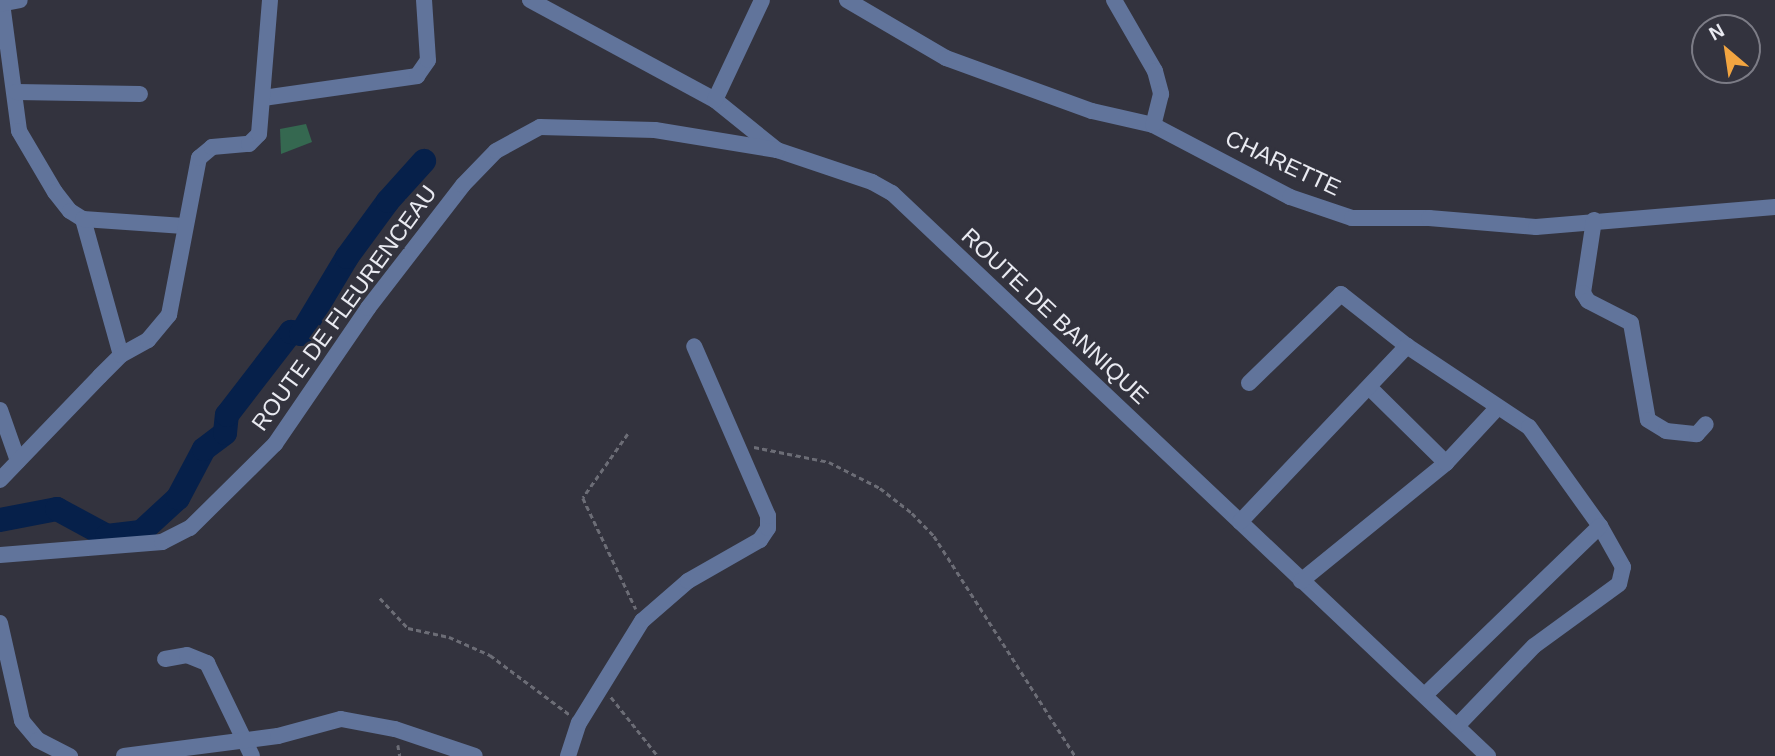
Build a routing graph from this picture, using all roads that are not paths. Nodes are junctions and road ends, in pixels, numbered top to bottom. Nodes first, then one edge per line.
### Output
1 (20, 0) edge
2 (270, 0) edge
3 (424, 0) edge
4 (530, 0) edge
5 (762, 0) edge
6 (847, 0) edge
7 (1114, 0) edge
8 (1, 4) edge
9 (16, 92) junction
10 (140, 94) dead end
11 (263, 98) junction
12 (715, 100) junction
13 (1153, 125) junction
14 (778, 150) junction
15 (1775, 207) edge
16 (83, 219) junction
17 (1594, 220) junction
18 (184, 226) junction
19 (694, 346) dead end
20 (1407, 346) junction
21 (121, 355) junction
22 (1249, 383) dead end
23 (1370, 388) junction
24 (1498, 407) junction
25 (0, 410) edge
26 (1706, 425) dead end
27 (18, 461) junction
28 (1446, 463) junction
29 (0, 480) edge
30 (1240, 522) junction
31 (1600, 526) junction
32 (0, 555) edge
33 (1301, 581) junction
34 (0, 623) edge
35 (165, 659) dead end
36 (1426, 694) junction
37 (1458, 725) junction
38 (246, 739) junction
39 (38, 748) edge
40 (70, 756) edge
41 (124, 756) edge
42 (252, 756) edge
43 (475, 756) edge
44 (568, 756) edge
45 (1488, 756) edge

1 - 8 street
2 - 11 street
3 - 11 street
4 - 12 street, ROUTE DE BANNIQUE
5 - 12 street
6 - 13 street, CHARETTE
7 - 13 street
8 - 9 street
9 - 10 street
9 - 16 street
11 - 18 street
12 - 14 street, ROUTE DE BANNIQUE
13 - 17 street, CHARETTE
14 - 30 street, ROUTE DE BANNIQUE
14 - 32 street, ROUTE DE FLEURENCEAU
15 - 17 street, CHARETTE
16 - 18 street
16 - 21 street
17 - 26 street
18 - 21 street
19 - 44 street
20 - 22 street
20 - 23 street
20 - 24 street
21 - 27 street
23 - 28 street
23 - 30 street
24 - 28 street
24 - 31 street
25 - 27 street
27 - 29 street
28 - 33 street
30 - 33 street, ROUTE DE BANNIQUE
31 - 36 street
31 - 37 street
33 - 36 street, ROUTE DE BANNIQUE
34 - 39 street
35 - 38 street
36 - 37 street, ROUTE DE BANNIQUE
37 - 45 street, ROUTE DE BANNIQUE
38 - 41 street
38 - 42 street
38 - 43 street
39 - 40 street

